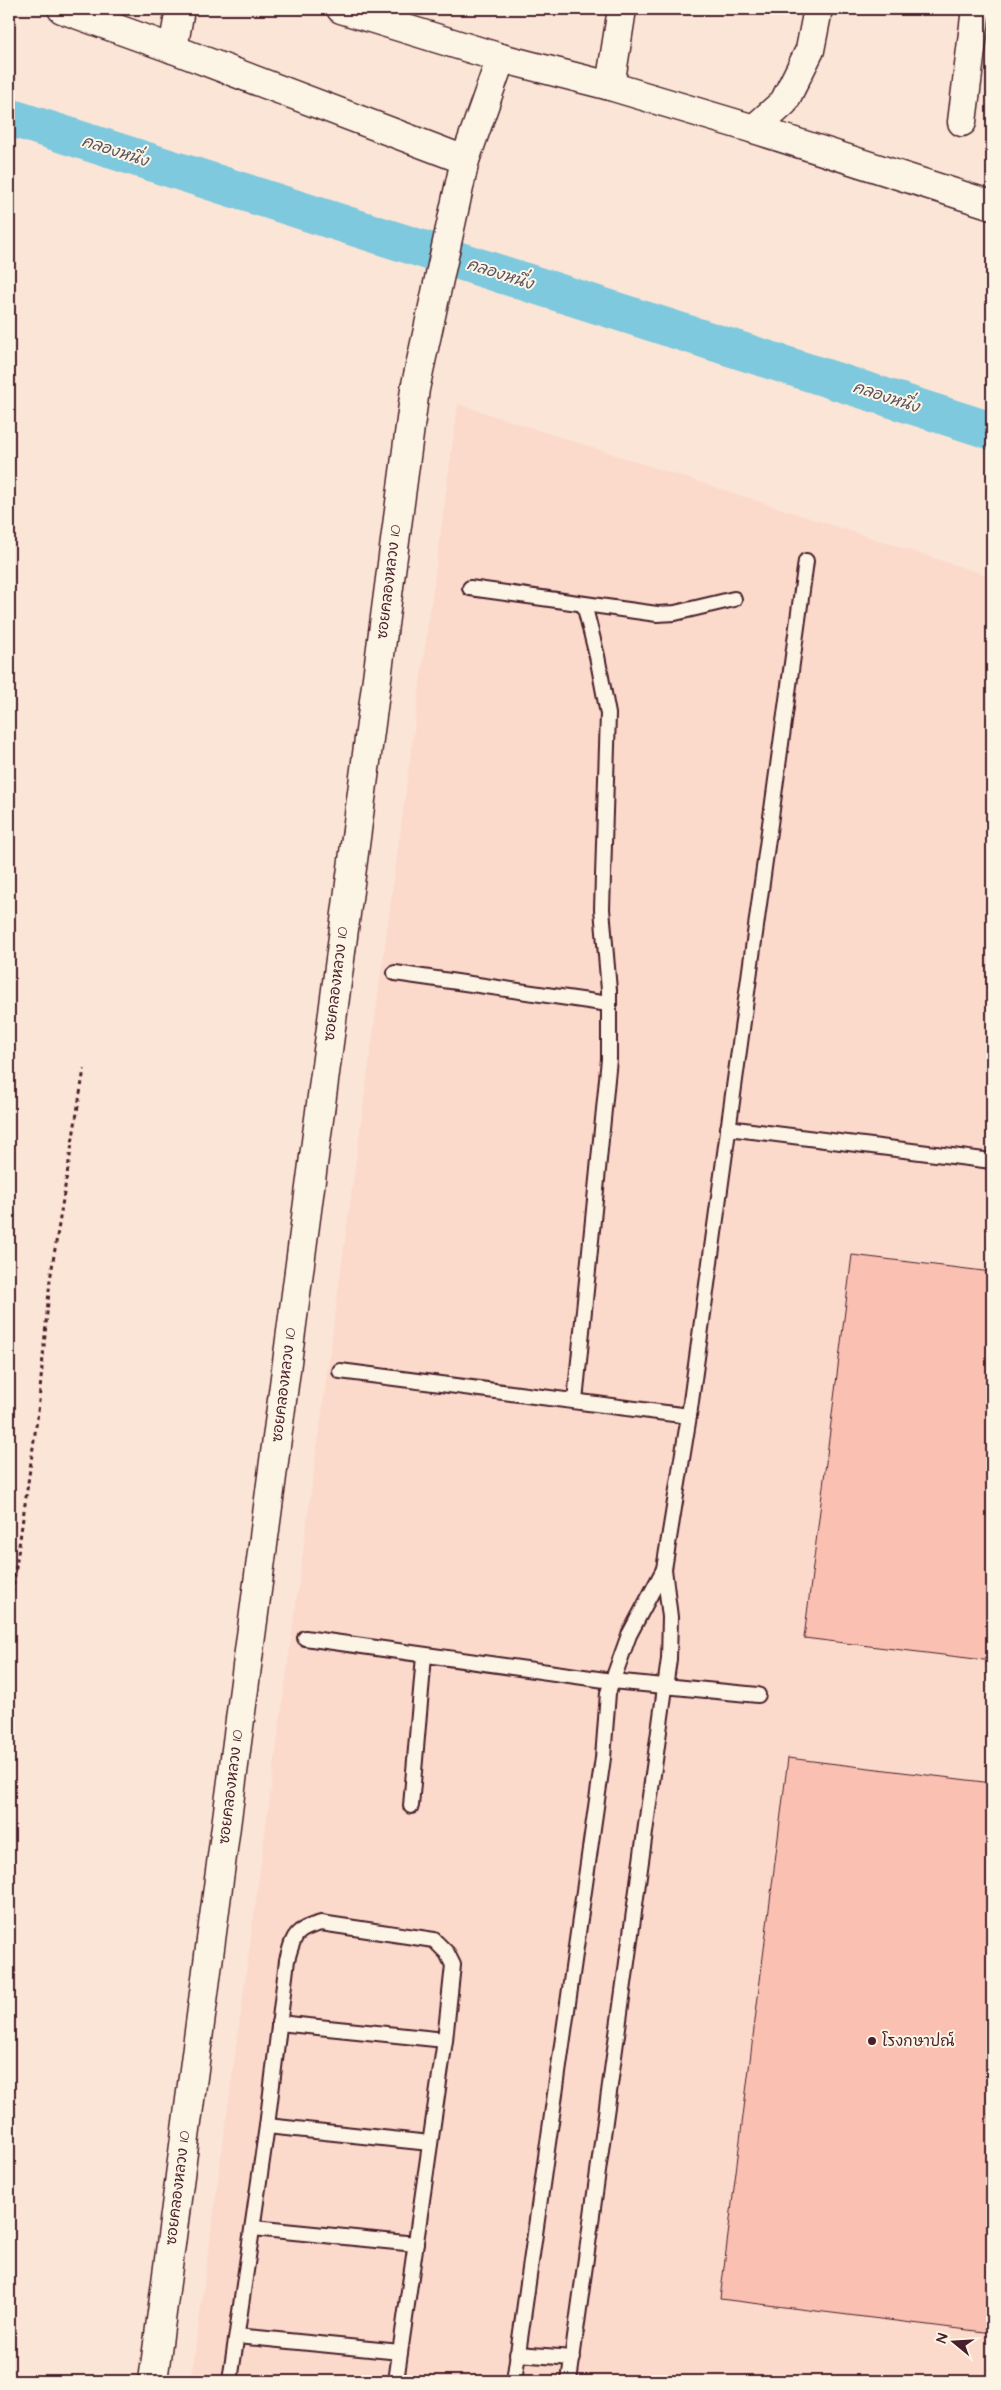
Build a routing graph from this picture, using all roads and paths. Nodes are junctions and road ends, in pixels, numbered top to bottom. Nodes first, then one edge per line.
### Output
1 (62, 9) edge
2 (180, 9) edge
3 (341, 9) edge
4 (622, 9) edge
5 (818, 9) edge
6 (976, 9) edge
7 (99, 15) edge
8 (173, 48) junction
9 (501, 58) junction
10 (610, 86) junction
11 (962, 122) dead end
12 (754, 129) junction
13 (465, 160) junction
14 (992, 205) edge
15 (806, 561) dead end
16 (470, 588) dead end
17 (734, 599) dead end
18 (584, 604) junction
19 (395, 973) dead end
20 (609, 1004) junction
21 (84, 1069) dead end
22 (728, 1128) junction
23 (992, 1161) edge
24 (340, 1371) dead end
25 (575, 1402) junction
26 (688, 1416) junction
27 (664, 1569) junction
28 (9, 1617) edge
29 (305, 1638) dead end
30 (424, 1656) junction
31 (612, 1681) junction
32 (664, 1687) junction
33 (758, 1695) dead end
34 (411, 1806) dead end
35 (279, 2023) junction
36 (445, 2040) junction
37 (267, 2126) junction
38 (430, 2143) junction
39 (253, 2228) junction
40 (416, 2244) junction
41 (237, 2336) junction
42 (400, 2352) junction
43 (517, 2354) junction
44 (573, 2358) junction
45 (153, 2381) edge
46 (230, 2381) edge
47 (396, 2381) edge
48 (514, 2381) edge
49 (569, 2381) edge

1 - 7 street
2 - 8 street
3 - 9 street
4 - 10 street
5 - 12 street
6 - 11 street
7 - 8 street
8 - 13 street
9 - 10 street
9 - 13 street, ซอยคลองหลวง 10
10 - 12 street
12 - 14 street
13 - 45 street, ซอยคลองหลวง 10
15 - 22 lane
16 - 18 lane
17 - 18 lane
18 - 20 lane
19 - 20 lane
20 - 25 lane
21 - 28 path
22 - 23 lane
22 - 26 lane
24 - 25 lane
25 - 26 lane
26 - 27 lane
27 - 31 lane
27 - 32 lane
29 - 30 lane
30 - 31 lane
30 - 34 lane
31 - 32 lane
31 - 43 lane
32 - 33 lane
32 - 44 lane
35 - 36 lane
35 - 36 lane
35 - 37 lane
36 - 38 lane
37 - 38 lane
37 - 39 lane
38 - 40 lane
39 - 40 lane
39 - 41 lane
40 - 42 lane
41 - 42 lane
41 - 46 lane
42 - 47 lane
43 - 44 lane
43 - 48 lane
44 - 49 lane

